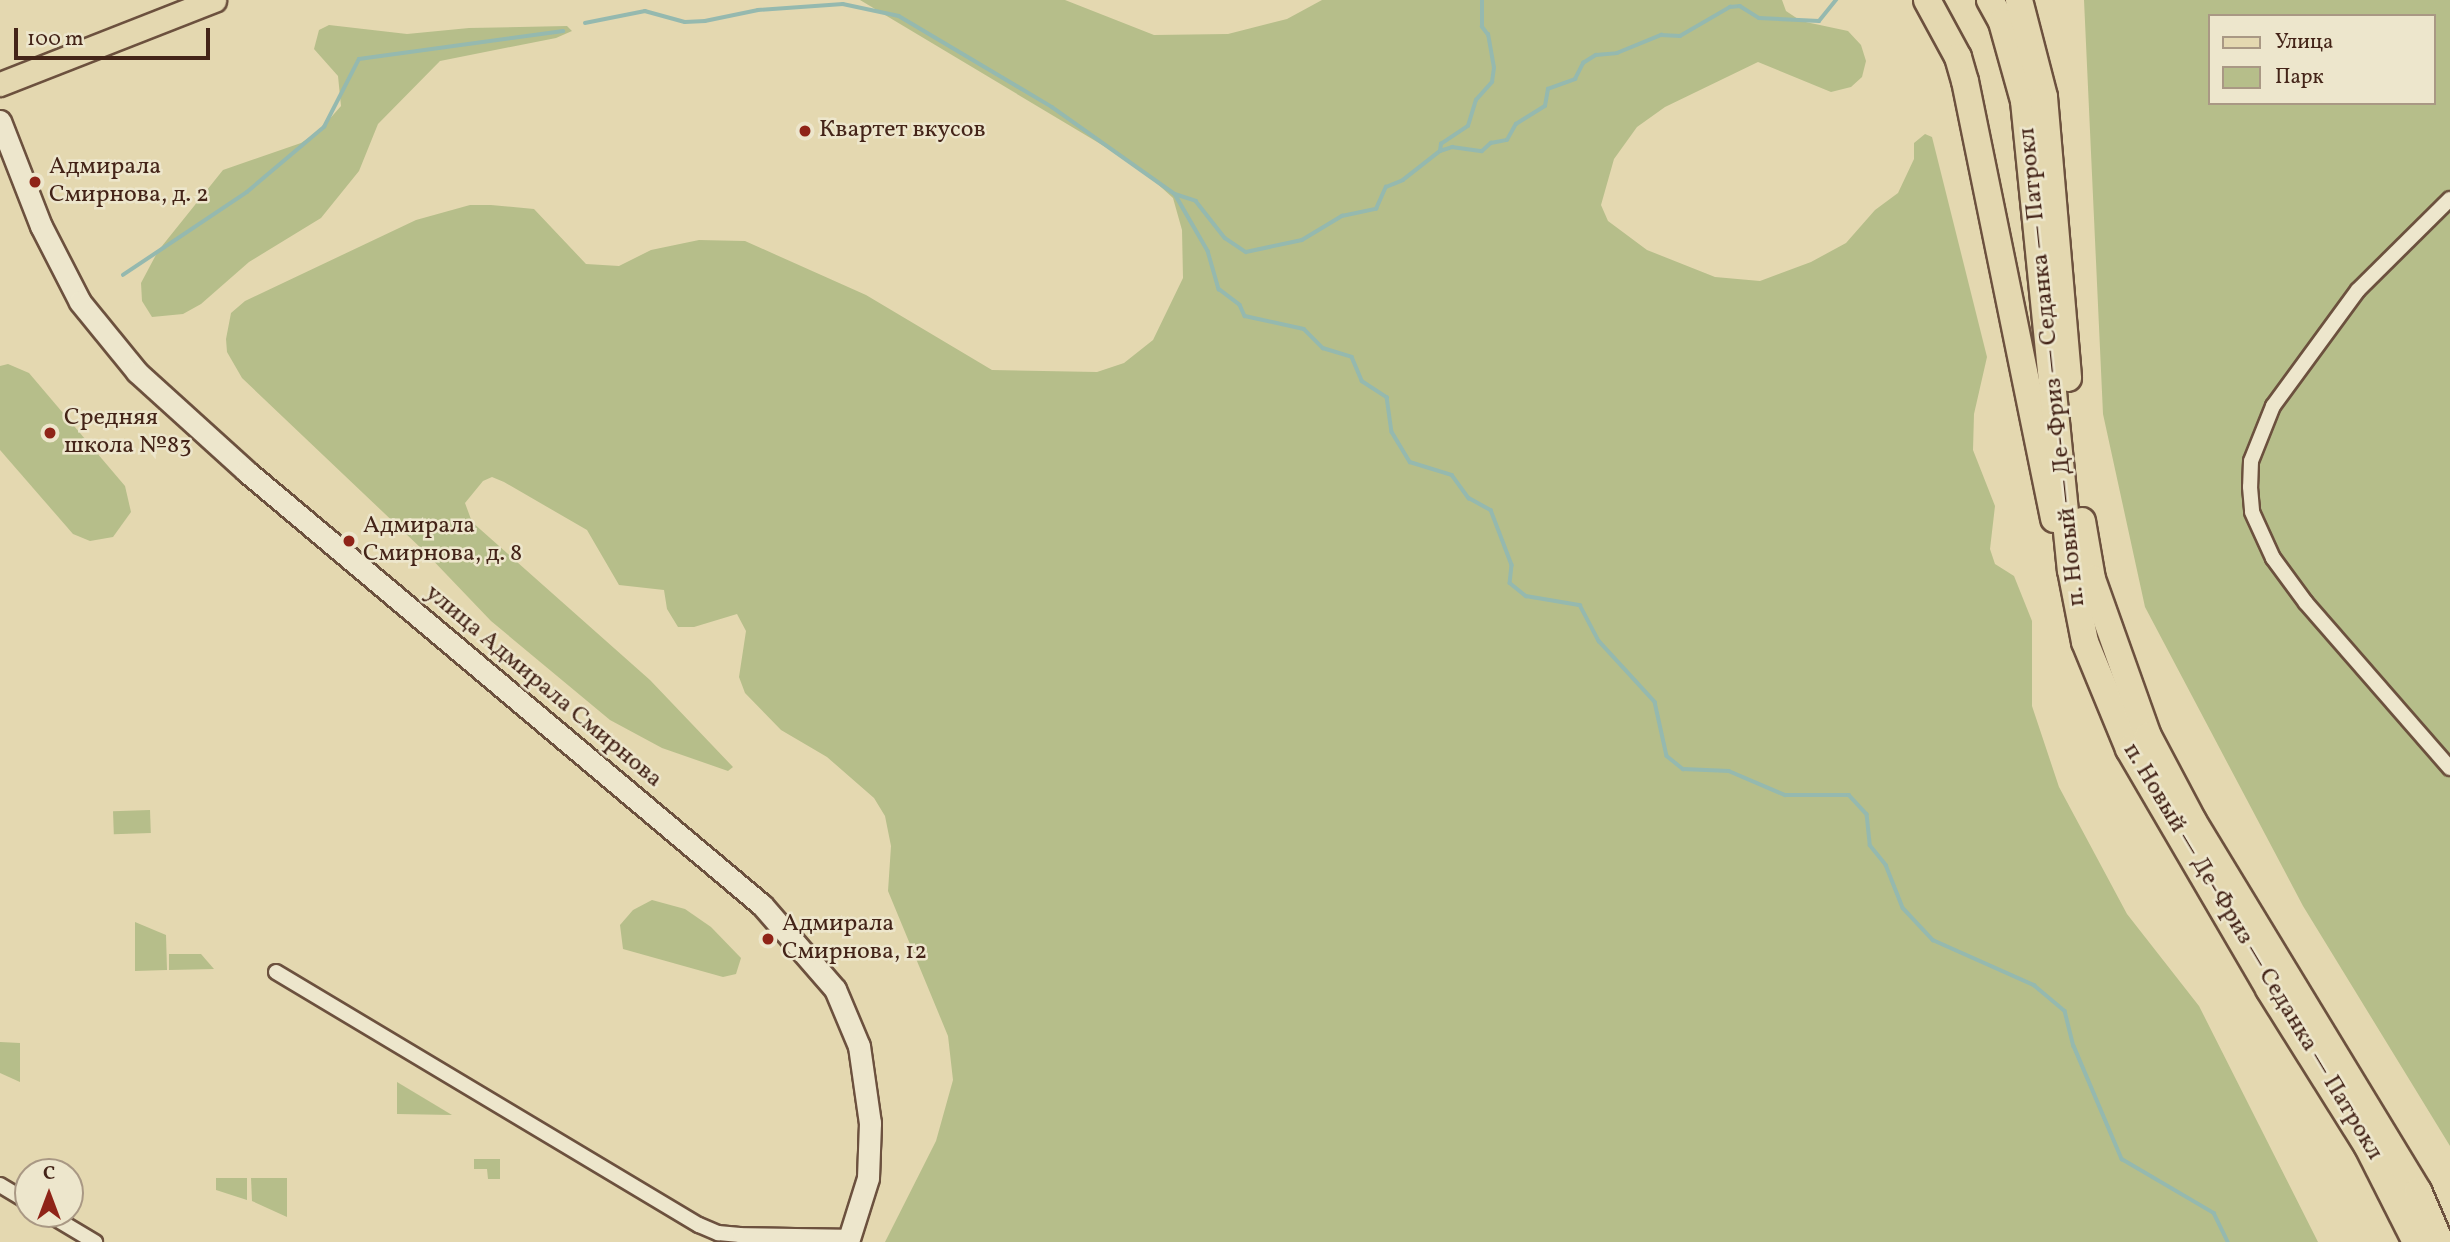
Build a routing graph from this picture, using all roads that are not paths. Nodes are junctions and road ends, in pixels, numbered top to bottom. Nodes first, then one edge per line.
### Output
1 (214, 0) edge
2 (1927, 0) edge
3 (1990, 0) edge
4 (2019, 0) edge
5 (0, 84) edge
6 (0, 121) edge
7 (2450, 199) edge
8 (2071, 570) junction
9 (2450, 768) edge
10 (276, 972) dead end
11 (72, 1228) edge
12 (849, 1239) edge
13 (95, 1242) edge
14 (2416, 1242) edge
15 (2440, 1242) edge

1 - 5 main road
2 - 8 highway
3 - 8 highway, п. Новый — Де-Фриз — Седанка — Патрокл
4 - 15 highway, п. Новый — Де-Фриз — Седанка — Патрокл
6 - 12 street, улица Адмирала Смирнова
7 - 9 street
8 - 14 highway, п. Новый — Де-Фриз — Седанка — Патрокл
10 - 12 street, улица Адмирала Смирнова
11 - 13 street

